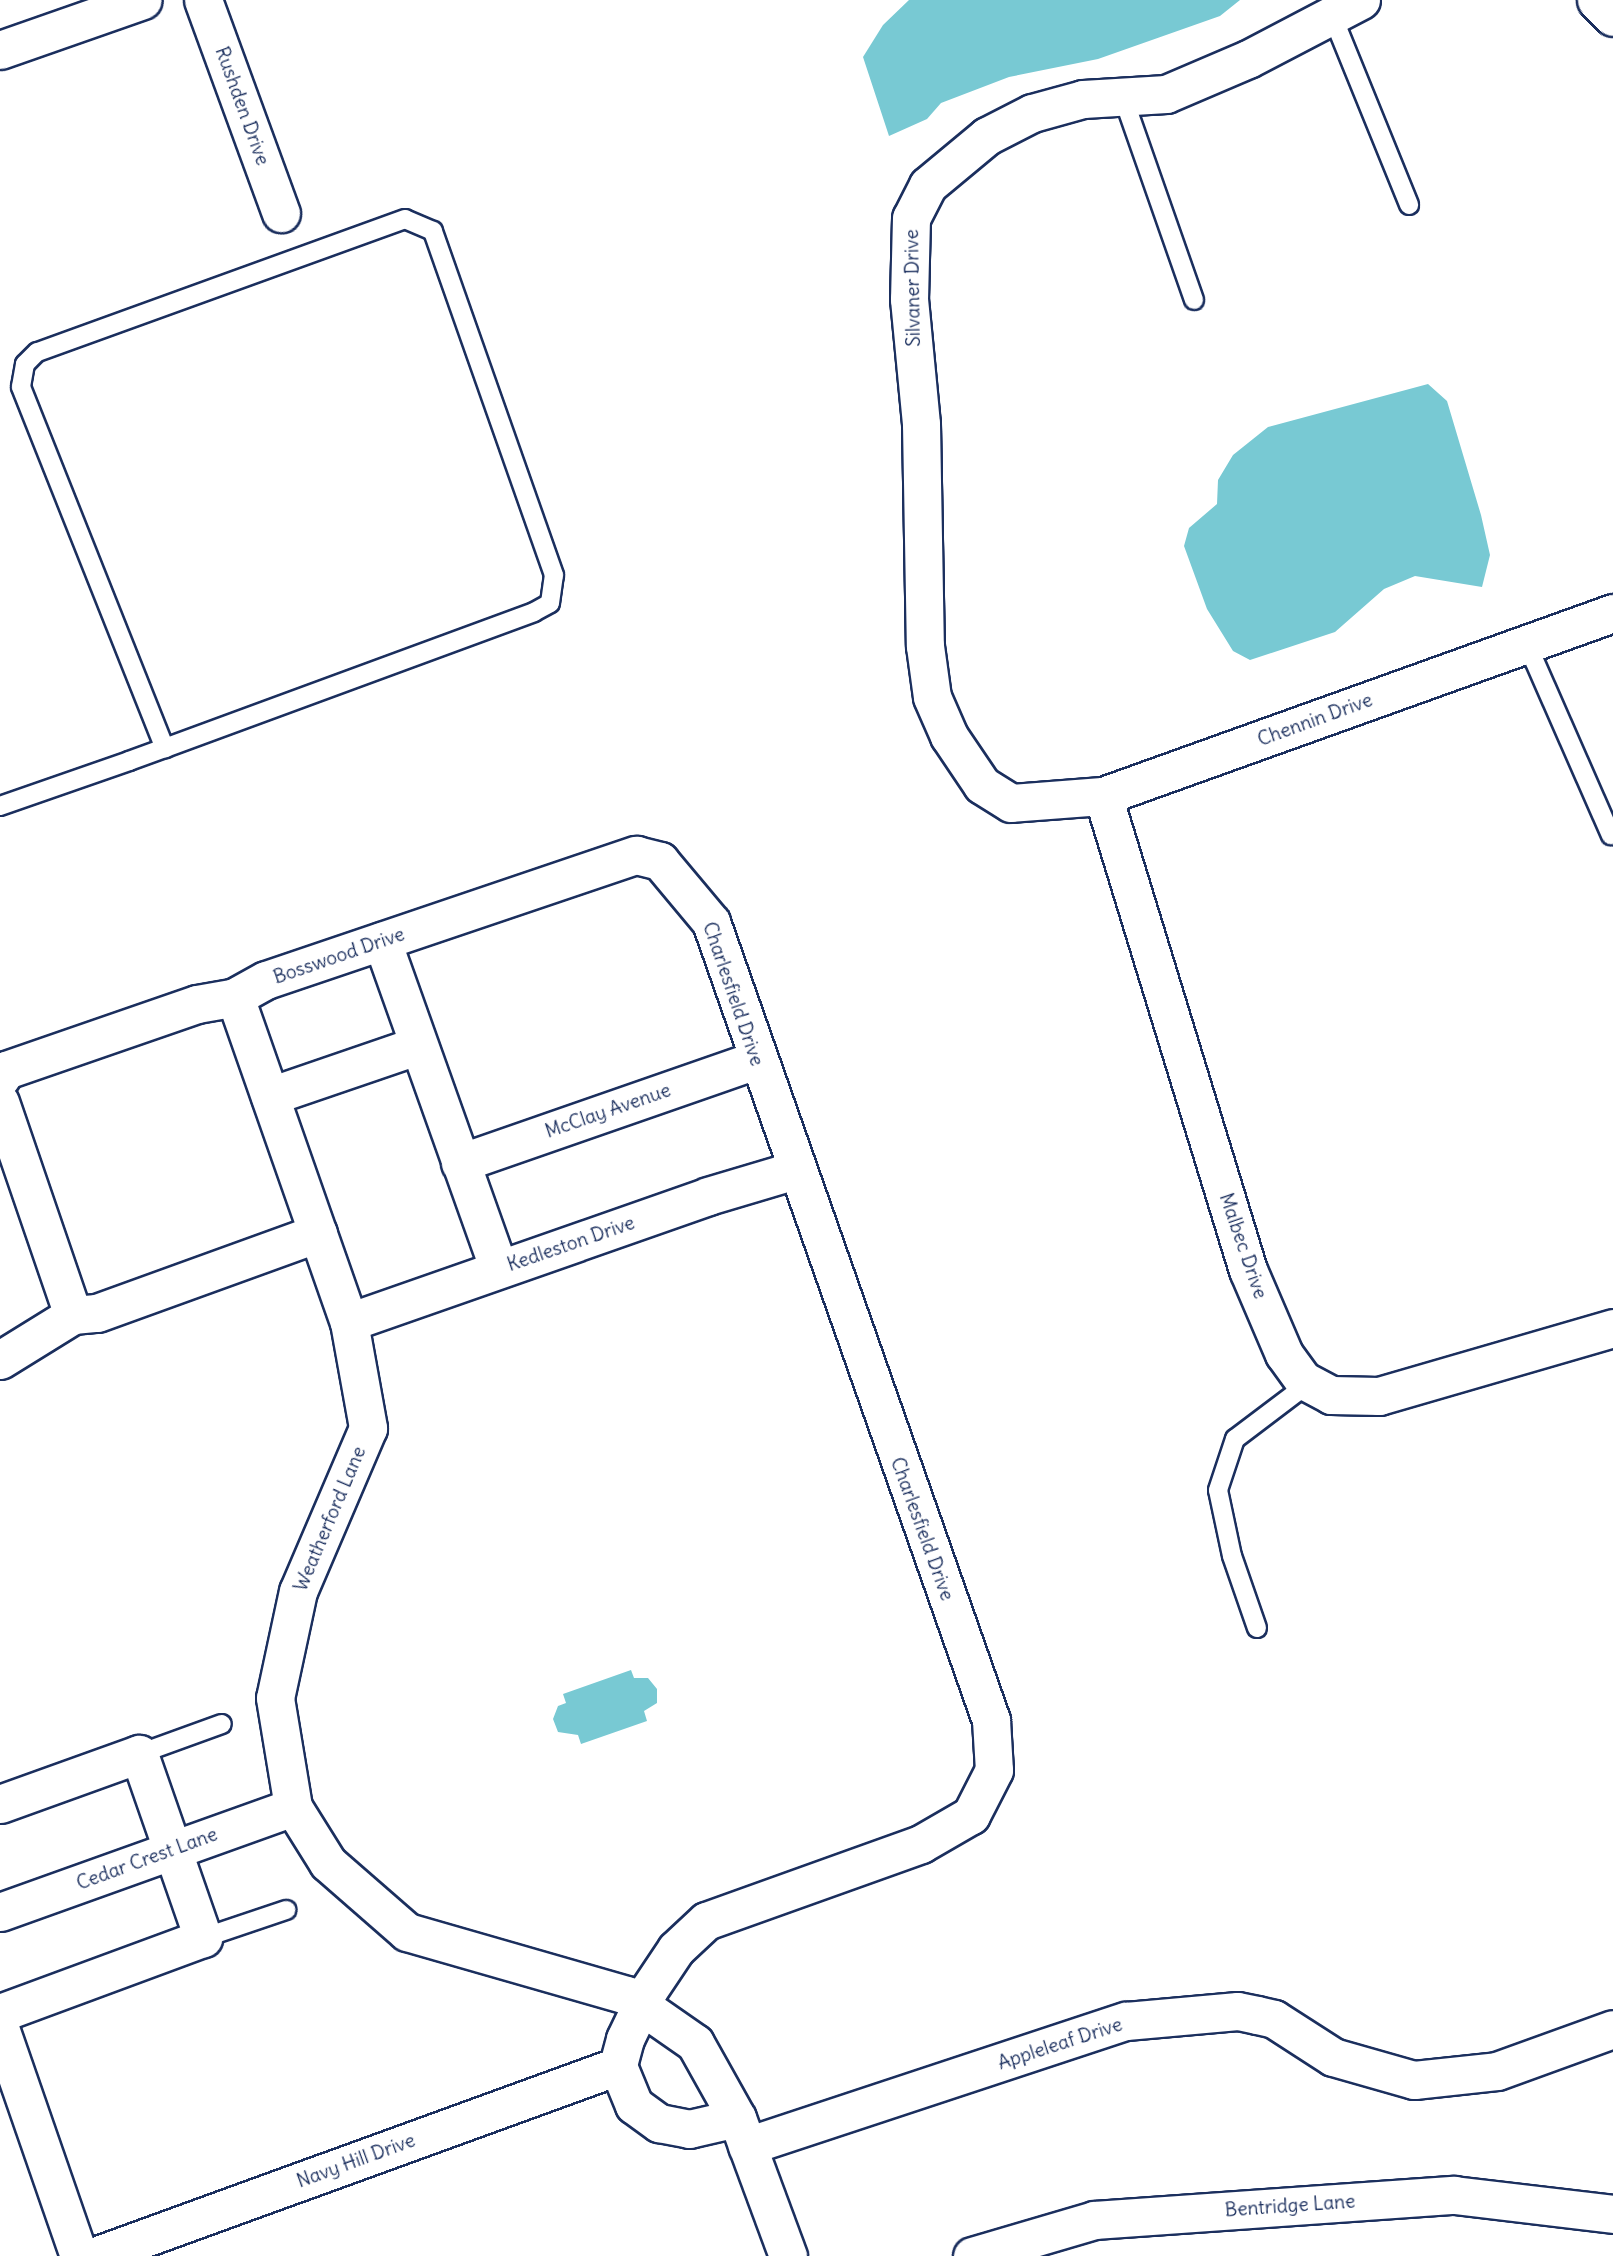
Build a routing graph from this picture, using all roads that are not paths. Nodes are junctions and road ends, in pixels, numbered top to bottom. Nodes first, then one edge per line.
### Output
1 (143, 0) edge
2 (203, 0) edge
3 (1596, 0) edge
4 (1346, 8) edge
5 (1613, 18) edge
6 (0, 50) edge
7 (1123, 97) junction
8 (1409, 205) dead end
9 (281, 213) dead end
10 (1194, 300) dead end
11 (1613, 613) edge
12 (1527, 644) junction
13 (164, 748) junction
14 (1103, 796) junction
15 (1011, 803) joint
16 (0, 806) edge
17 (1611, 835) edge
18 (678, 878) joint
19 (382, 941) junction
20 (235, 997) junction
21 (416, 1046) junction
22 (756, 1060) junction
23 (0, 1079) edge
24 (270, 1096) junction
25 (0, 1102) edge
26 (460, 1163) junction
27 (795, 1170) junction
28 (318, 1233) junction
29 (499, 1269) junction
30 (73, 1315) junction
31 (349, 1322) junction
32 (1613, 1328) edge
33 (0, 1360) edge
34 (1309, 1383) junction
35 (1257, 1628) dead end
36 (222, 1724) dead end
37 (139, 1754) junction
38 (0, 1804) edge
39 (293, 1807) junction
40 (172, 1850) junction
41 (286, 1910) dead end
42 (0, 1912) edge
43 (203, 1938) junction
44 (641, 2006) junction
45 (0, 2013) edge
46 (0, 2028) edge
47 (1613, 2029) edge
48 (618, 2066) junction
49 (742, 2132) junction
50 (1613, 2214) edge
51 (79, 2256) edge
52 (95, 2256) edge
53 (788, 2256) edge
54 (972, 2256) edge

1 - 6 street
2 - 9 street, Rushden Drive
3 - 5 street
4 - 7 street, Silvaner Drive
4 - 8 lane
7 - 10 lane
7 - 15 street, Silvaner Drive
11 - 12 street, Chennin Drive
12 - 14 street, Chennin Drive
12 - 17 lane
13 - 13 lane
13 - 16 lane
14 - 15 street, Chennin Drive
14 - 34 street, Malbec Drive
18 - 19 street, Bosswood Drive
18 - 22 street, Charlesfield Drive
19 - 20 street, Bosswood Drive
19 - 21 street
20 - 23 street, Bosswood Drive
20 - 24 street, Weatherford Lane
21 - 24 street
21 - 26 street
22 - 26 street, McClay Avenue
22 - 27 street, Charlesfield Drive
24 - 28 street, Weatherford Lane
25 - 30 street
26 - 29 street
27 - 29 street, Kedleston Drive
27 - 44 street, Charlesfield Drive
28 - 30 street
28 - 31 street, Weatherford Lane
29 - 31 street, Kedleston Drive
30 - 33 street
31 - 39 street, Weatherford Lane
32 - 34 street, Malbec Drive
34 - 35 lane
36 - 37 lane
37 - 38 street
37 - 40 street
39 - 40 street, Cedar Crest Lane
39 - 44 street, Weatherford Lane
40 - 42 street, Cedar Crest Lane
40 - 43 street
41 - 43 lane
43 - 45 street
44 - 48 street
44 - 49 street, Weatherford Lane
46 - 51 street
47 - 49 street, Appleleaf Drive
48 - 49 street
48 - 52 street, Navy Hill Drive
49 - 53 street, Weatherford Lane
50 - 54 street, Bentridge Lane

